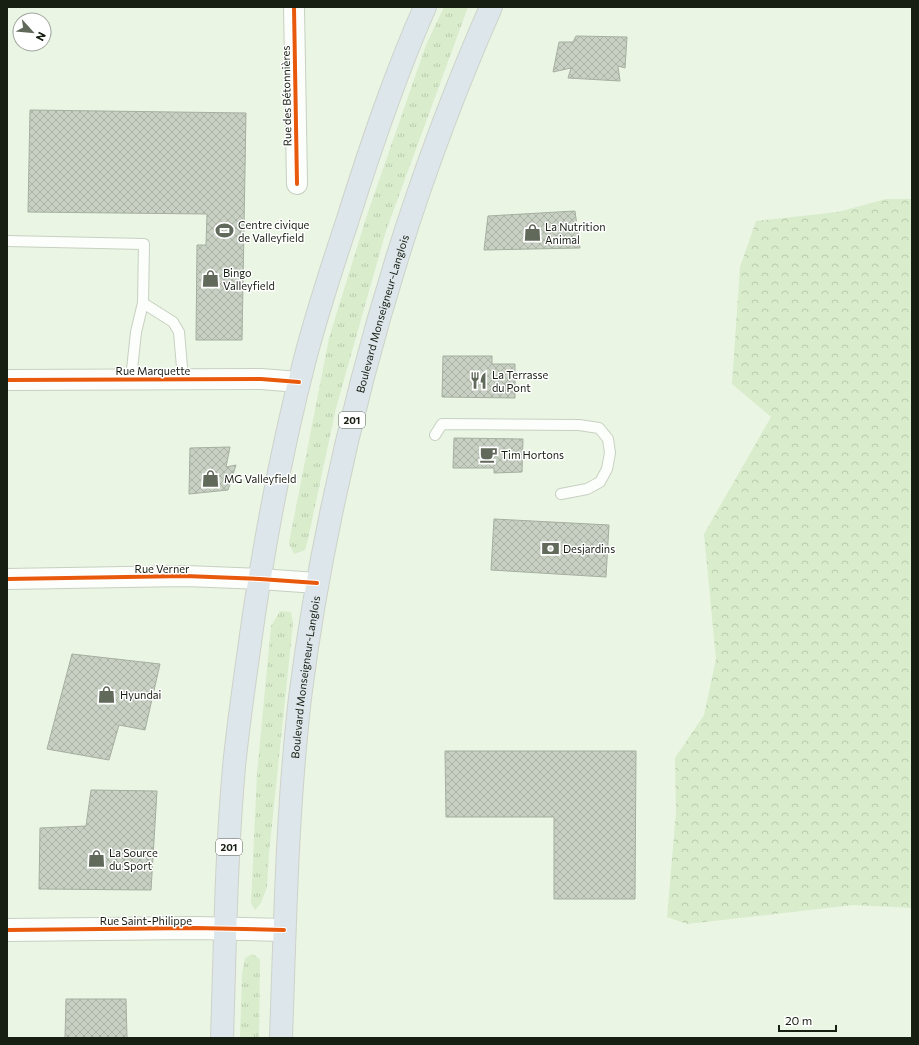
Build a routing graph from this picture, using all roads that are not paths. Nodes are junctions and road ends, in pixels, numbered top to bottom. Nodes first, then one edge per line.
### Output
1 (294, 7) edge
2 (425, 7) edge
3 (491, 7) edge
4 (297, 184) dead end
5 (7, 241) edge
6 (143, 303) junction
7 (132, 379) junction
8 (183, 379) junction
9 (7, 380) edge
10 (299, 382) junction
11 (434, 435) dead end
12 (561, 494) dead end
13 (7, 579) edge
14 (260, 579) junction
15 (317, 583) junction
16 (225, 929) junction
17 (7, 930) edge
18 (284, 930) junction
19 (222, 1038) edge
20 (281, 1038) edge

1 - 4 street, Rue des Bétonnières
2 - 10 highway, 201
3 - 15 highway, Boulevard Monseigneur-Langlois / 201
5 - 6 lane
6 - 7 lane
6 - 8 lane
7 - 8 street, Rue Marquette
7 - 9 street, Rue Marquette
8 - 10 street, Rue Marquette
10 - 14 highway, 201
11 - 12 lane
13 - 14 street, Rue Verner
14 - 15 street, Rue Verner
14 - 16 highway, 201
15 - 18 highway, Boulevard Monseigneur-Langlois / 201
16 - 17 street, Rue Saint-Philippe
16 - 18 street, Rue Saint-Philippe
16 - 19 highway, 201
18 - 20 highway, Boulevard Monseigneur-Langlois / 201

